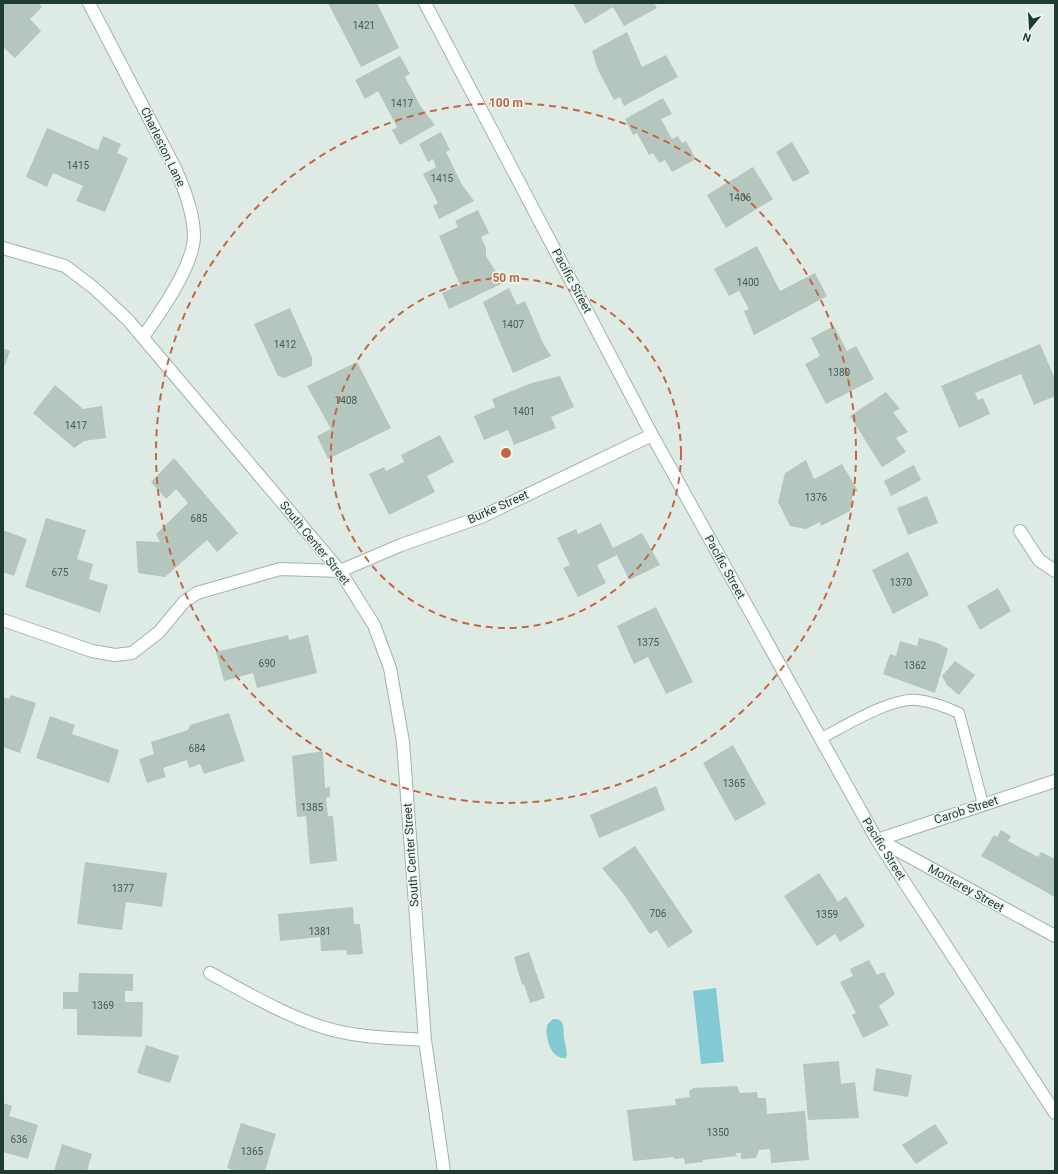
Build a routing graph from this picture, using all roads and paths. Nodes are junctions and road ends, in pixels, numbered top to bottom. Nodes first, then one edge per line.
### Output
1 (90, 3) edge
2 (425, 3) edge
3 (3, 248) edge
4 (143, 337) junction
5 (652, 435) junction
6 (1020, 531) dead end
7 (1055, 570) edge
8 (340, 571) junction
9 (3, 620) edge
10 (820, 739) junction
11 (1055, 781) edge
12 (983, 804) junction
13 (877, 840) junction
14 (1055, 936) edge
15 (210, 973) dead end
16 (425, 1040) junction
17 (1055, 1113) edge
18 (444, 1171) edge

1 - 4 street, Charleston Lane
2 - 5 street, Pacific Street
3 - 4 street, South Center Street
4 - 8 street, South Center Street
5 - 8 street, Burke Street
5 - 10 street, Pacific Street
6 - 7 street
8 - 9 street
8 - 16 street, South Center Street
10 - 12 lane
10 - 13 street, Pacific Street
11 - 12 street, Carob Street
12 - 13 street, Carob Street
13 - 14 street, Monterey Street
13 - 17 street, Pacific Street
15 - 16 street
16 - 18 street, South Center Street

